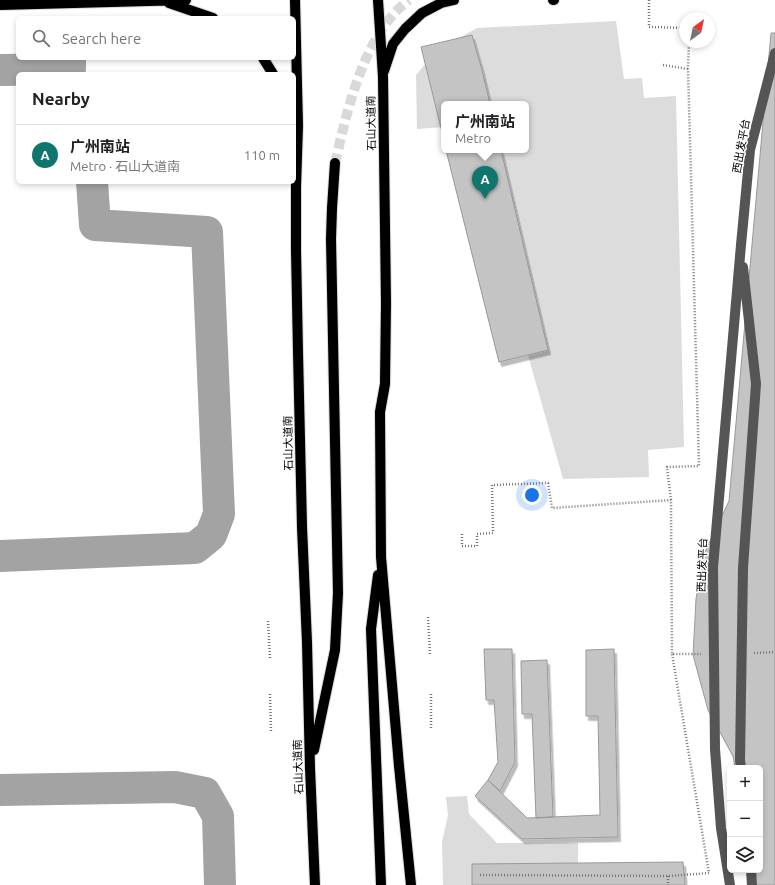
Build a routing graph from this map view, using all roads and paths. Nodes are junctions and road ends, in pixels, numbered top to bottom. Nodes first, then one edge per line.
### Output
1 (186, 0) edge
2 (295, 0) edge
3 (378, 0) edge
4 (454, 0) edge
5 (649, 0) edge
6 (162, 1) junction
7 (0, 5) edge
8 (207, 16) edge
9 (295, 16) edge
10 (679, 28) edge
11 (296, 42) edge
12 (689, 48) edge
13 (775, 53) edge
14 (264, 60) edge
15 (664, 65) dead end
16 (688, 69) junction
17 (273, 72) edge
18 (383, 77) junction
19 (296, 120) edge
20 (298, 125) junction
21 (335, 162) tunnel mouth
22 (740, 245) junction
23 (671, 500) junction
24 (462, 534) dead end
25 (380, 557) junction
26 (428, 617) dead end
27 (268, 620) dead end
28 (430, 654) dead end
29 (672, 654) junction
30 (693, 655) dead end
31 (270, 658) dead end
32 (431, 692) dead end
33 (270, 694) dead end
34 (431, 728) dead end
35 (271, 732) dead end
36 (741, 765) edge
37 (310, 768) junction
38 (751, 873) edge
39 (480, 875) dead end
40 (668, 876) junction
41 (315, 885) edge
42 (380, 885) edge
43 (411, 885) edge
44 (668, 885) edge
45 (730, 885) edge
46 (752, 885) edge

1 - 6 main road
2 - 9 main road, 石山大道南
3 - 18 main road, 石山大道南
4 - 18 main road
5 - 10 path
6 - 7 main road
6 - 8 main road
11 - 20 main road, 石山大道南
12 - 16 path
13 - 22 street, 西出发平台, bridge
14 - 17 main road
15 - 16 path
16 - 23 path
18 - 25 main road, 石山大道南
19 - 20 main road
20 - 37 main road, 石山大道南
21 - 37 main road
22 - 36 street, 西出发平台, bridge
22 - 45 street, 西出发平台, bridge
23 - 24 path
23 - 29 path
25 - 42 main road, 石山大道南
25 - 43 main road, 石山大道南
26 - 28 path
27 - 31 path
29 - 30 path
29 - 40 path
32 - 34 path
33 - 35 path
37 - 41 main road, 石山大道南
38 - 46 street
39 - 40 path
40 - 44 path

